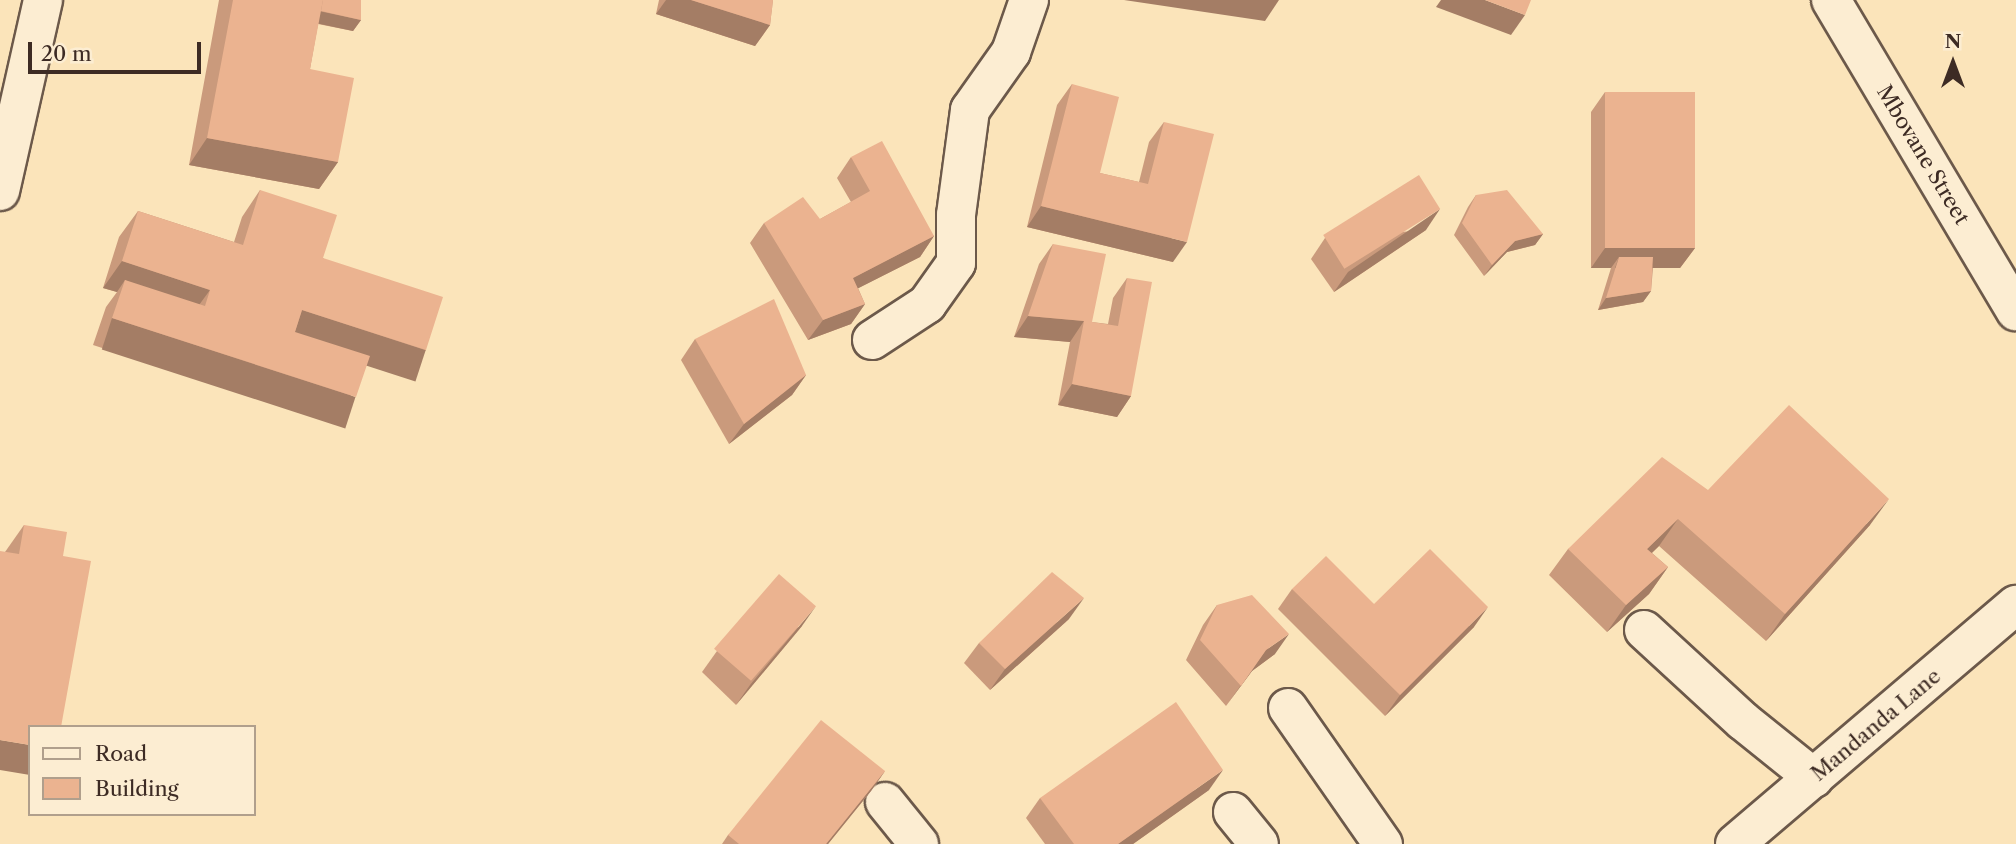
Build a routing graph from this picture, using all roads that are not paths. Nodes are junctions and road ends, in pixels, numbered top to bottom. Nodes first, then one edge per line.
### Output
1 (43, 0) edge
2 (1029, 0) edge
3 (1830, 0) edge
4 (0, 191) edge
5 (2016, 311) edge
6 (872, 341) dead end
7 (2016, 605) edge
8 (1644, 630) dead end
9 (1288, 708) dead end
10 (1814, 778) junction
11 (884, 802) edge
12 (1233, 812) dead end
13 (919, 844) edge
14 (1259, 844) edge
15 (1383, 844) edge
16 (1735, 844) edge

1 - 4 street
2 - 6 street
3 - 5 street, Mbovane Street
7 - 10 street, Mandanda Lane
8 - 10 street
9 - 15 street
10 - 16 street, Mandanda Lane
11 - 13 street
12 - 14 street

